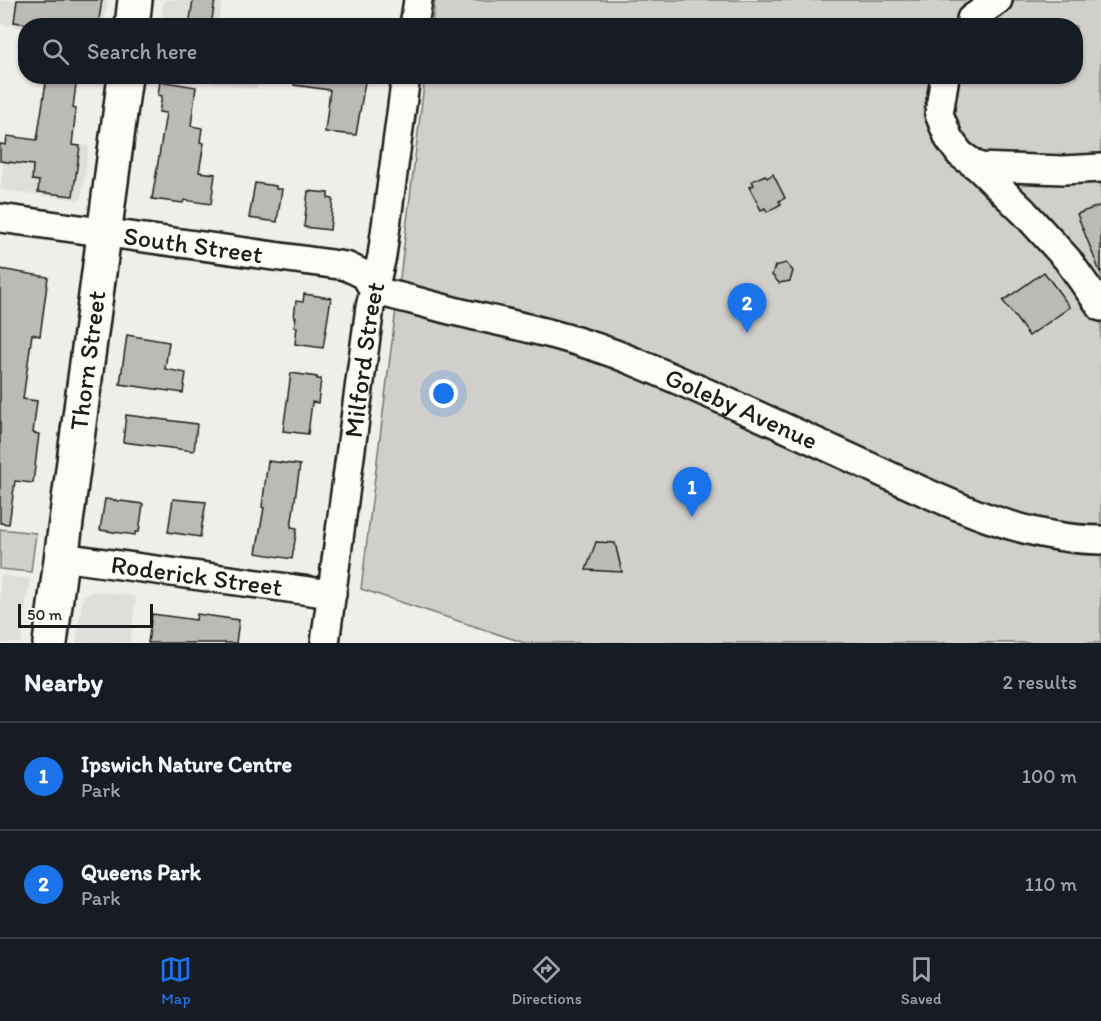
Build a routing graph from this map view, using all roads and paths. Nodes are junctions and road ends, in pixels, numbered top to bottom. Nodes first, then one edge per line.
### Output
1 (135, 0) edge
2 (418, 0) edge
3 (998, 0) edge
4 (971, 15) edge
5 (133, 18) edge
6 (415, 18) edge
7 (124, 84) edge
8 (405, 84) edge
9 (944, 84) edge
10 (978, 167) junction
11 (1101, 168) edge
12 (1063, 170) junction
13 (0, 218) edge
14 (105, 232) junction
15 (1067, 259) junction
16 (374, 291) junction
17 (1101, 307) edge
18 (1101, 540) edge
19 (62, 557) junction
20 (332, 594) junction
21 (50, 643) edge
22 (325, 643) edge

1 - 5 main road
2 - 6 street
3 - 4 street
7 - 14 main road, Thorn Street
8 - 16 street, Milford Street
9 - 10 street
10 - 12 street
10 - 15 street
11 - 12 street
12 - 15 street
13 - 14 street, South Street
14 - 16 street, South Street
14 - 19 main road, Thorn Street
15 - 17 street
16 - 18 street, Goleby Avenue
16 - 20 street, Milford Street
19 - 20 street, Roderick Street
19 - 21 main road, Thorn Street
20 - 22 street, Milford Street

